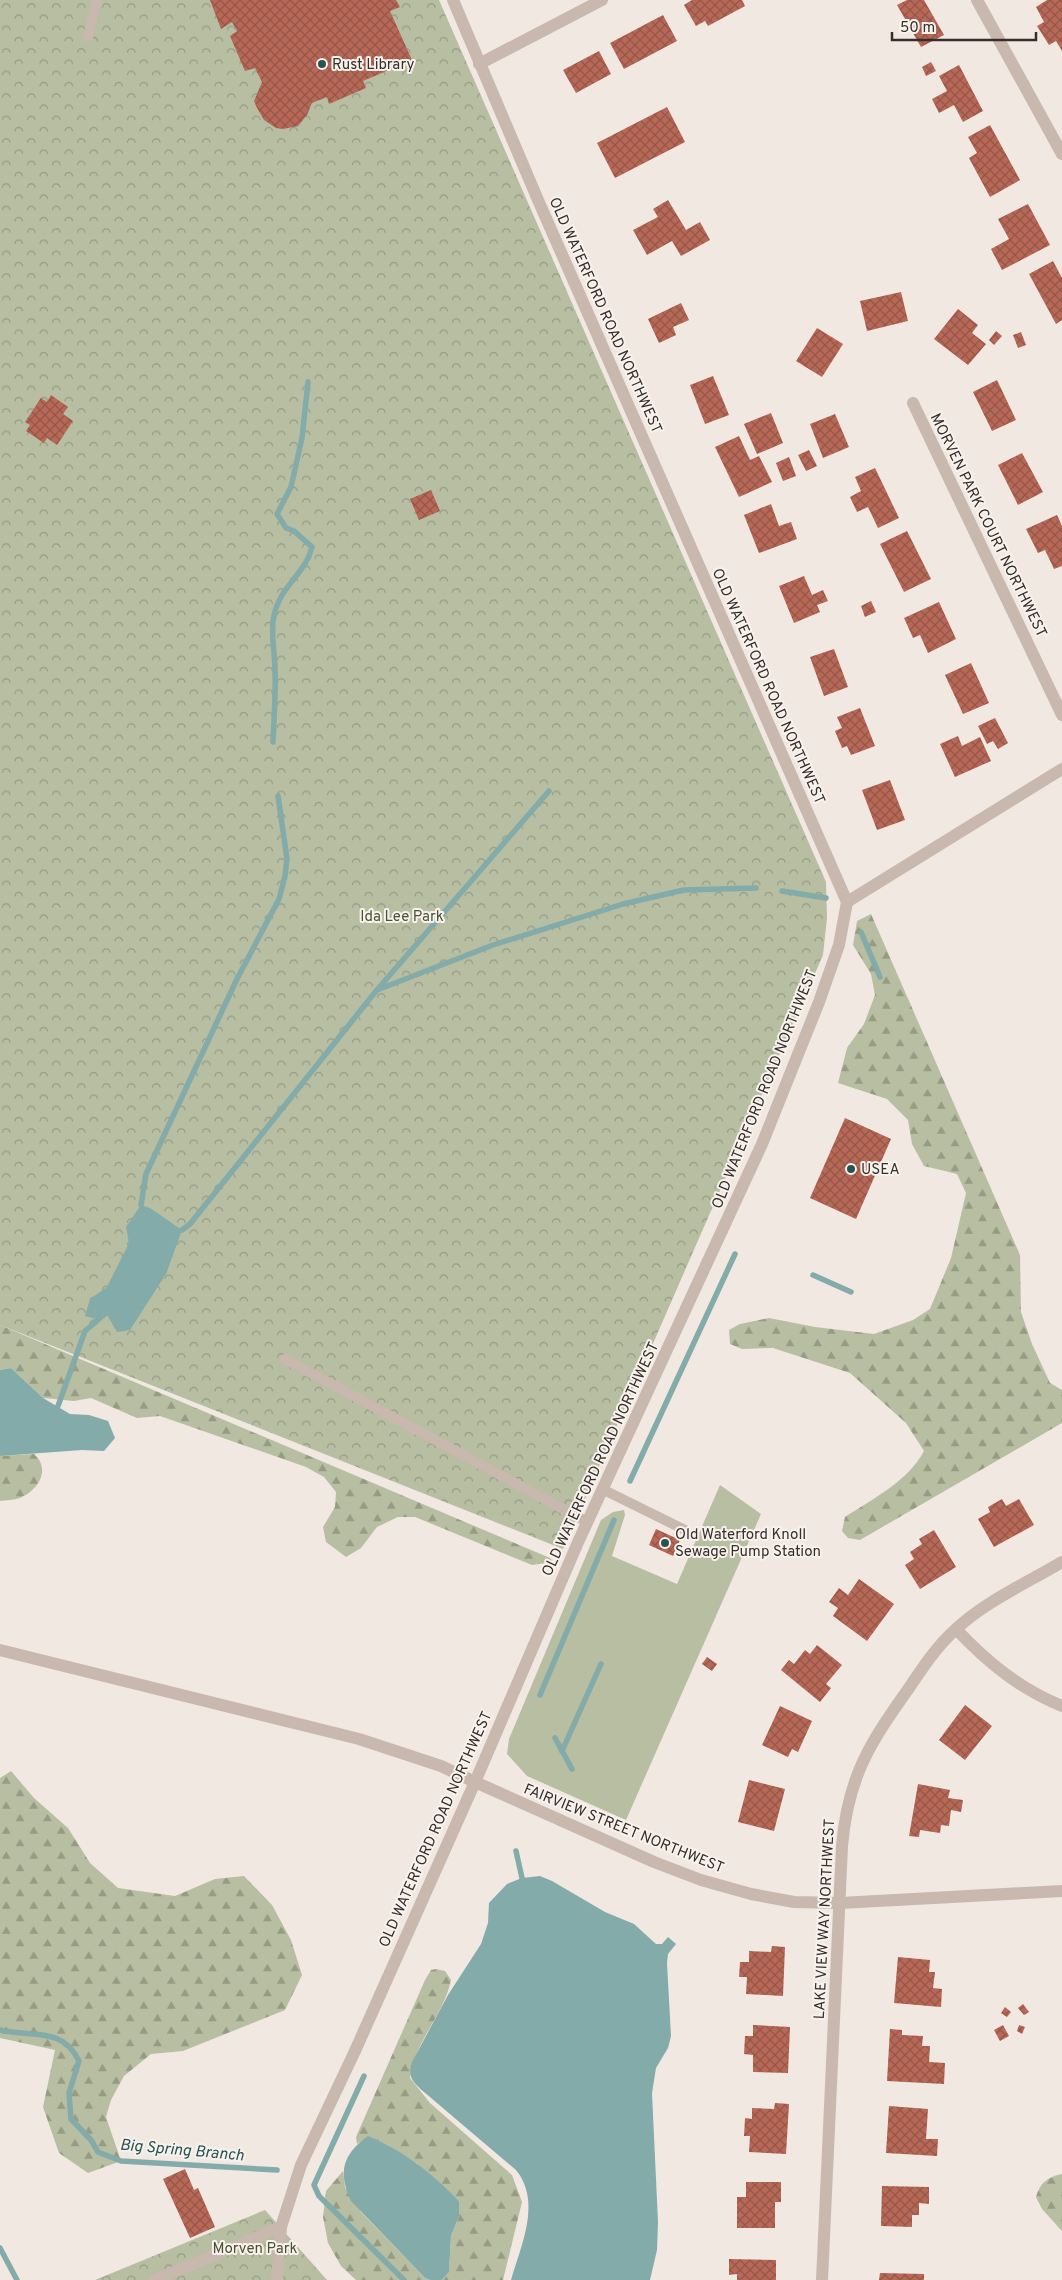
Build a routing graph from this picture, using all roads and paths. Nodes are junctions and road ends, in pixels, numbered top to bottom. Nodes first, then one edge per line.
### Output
1 (97, 0) edge
2 (453, 0) edge
3 (602, 0) edge
4 (977, 0) edge
5 (88, 37) dead end
6 (479, 64) junction
7 (1062, 154) edge
8 (913, 404) dead end
9 (1062, 715) edge
10 (1062, 769) edge
11 (847, 902) junction
12 (285, 1359) dead end
13 (602, 1489) junction
14 (587, 1522) junction
15 (685, 1530) dead end
16 (1062, 1562) edge
17 (956, 1628) junction
18 (0, 1650) edge
19 (1062, 1706) edge
20 (475, 1782) junction
21 (1062, 1891) edge
22 (840, 1903) junction
23 (281, 2227) junction
24 (155, 2280) edge
25 (277, 2280) edge
26 (822, 2280) edge

1 - 5 lane
2 - 6 street, OLD WATERFORD ROAD NORTHWEST
3 - 6 street
4 - 7 street
6 - 11 street, OLD WATERFORD ROAD NORTHWEST
8 - 9 street, MORVEN PARK COURT NORTHWEST
10 - 11 street
11 - 13 street, OLD WATERFORD ROAD NORTHWEST
12 - 14 lane
13 - 14 street, OLD WATERFORD ROAD NORTHWEST
13 - 15 lane
14 - 20 street, OLD WATERFORD ROAD NORTHWEST
16 - 17 street, LAKE VIEW WAY NORTHWEST
17 - 19 street
17 - 22 street, LAKE VIEW WAY NORTHWEST
18 - 20 street, FAIRVIEW STREET NORTHWEST
20 - 22 street, FAIRVIEW STREET NORTHWEST
20 - 23 street, OLD WATERFORD ROAD NORTHWEST
21 - 22 street, FAIRVIEW STREET NORTHWEST
22 - 26 street, LAKE VIEW WAY NORTHWEST
23 - 24 street
23 - 25 street, OLD WATERFORD ROAD NORTHWEST

